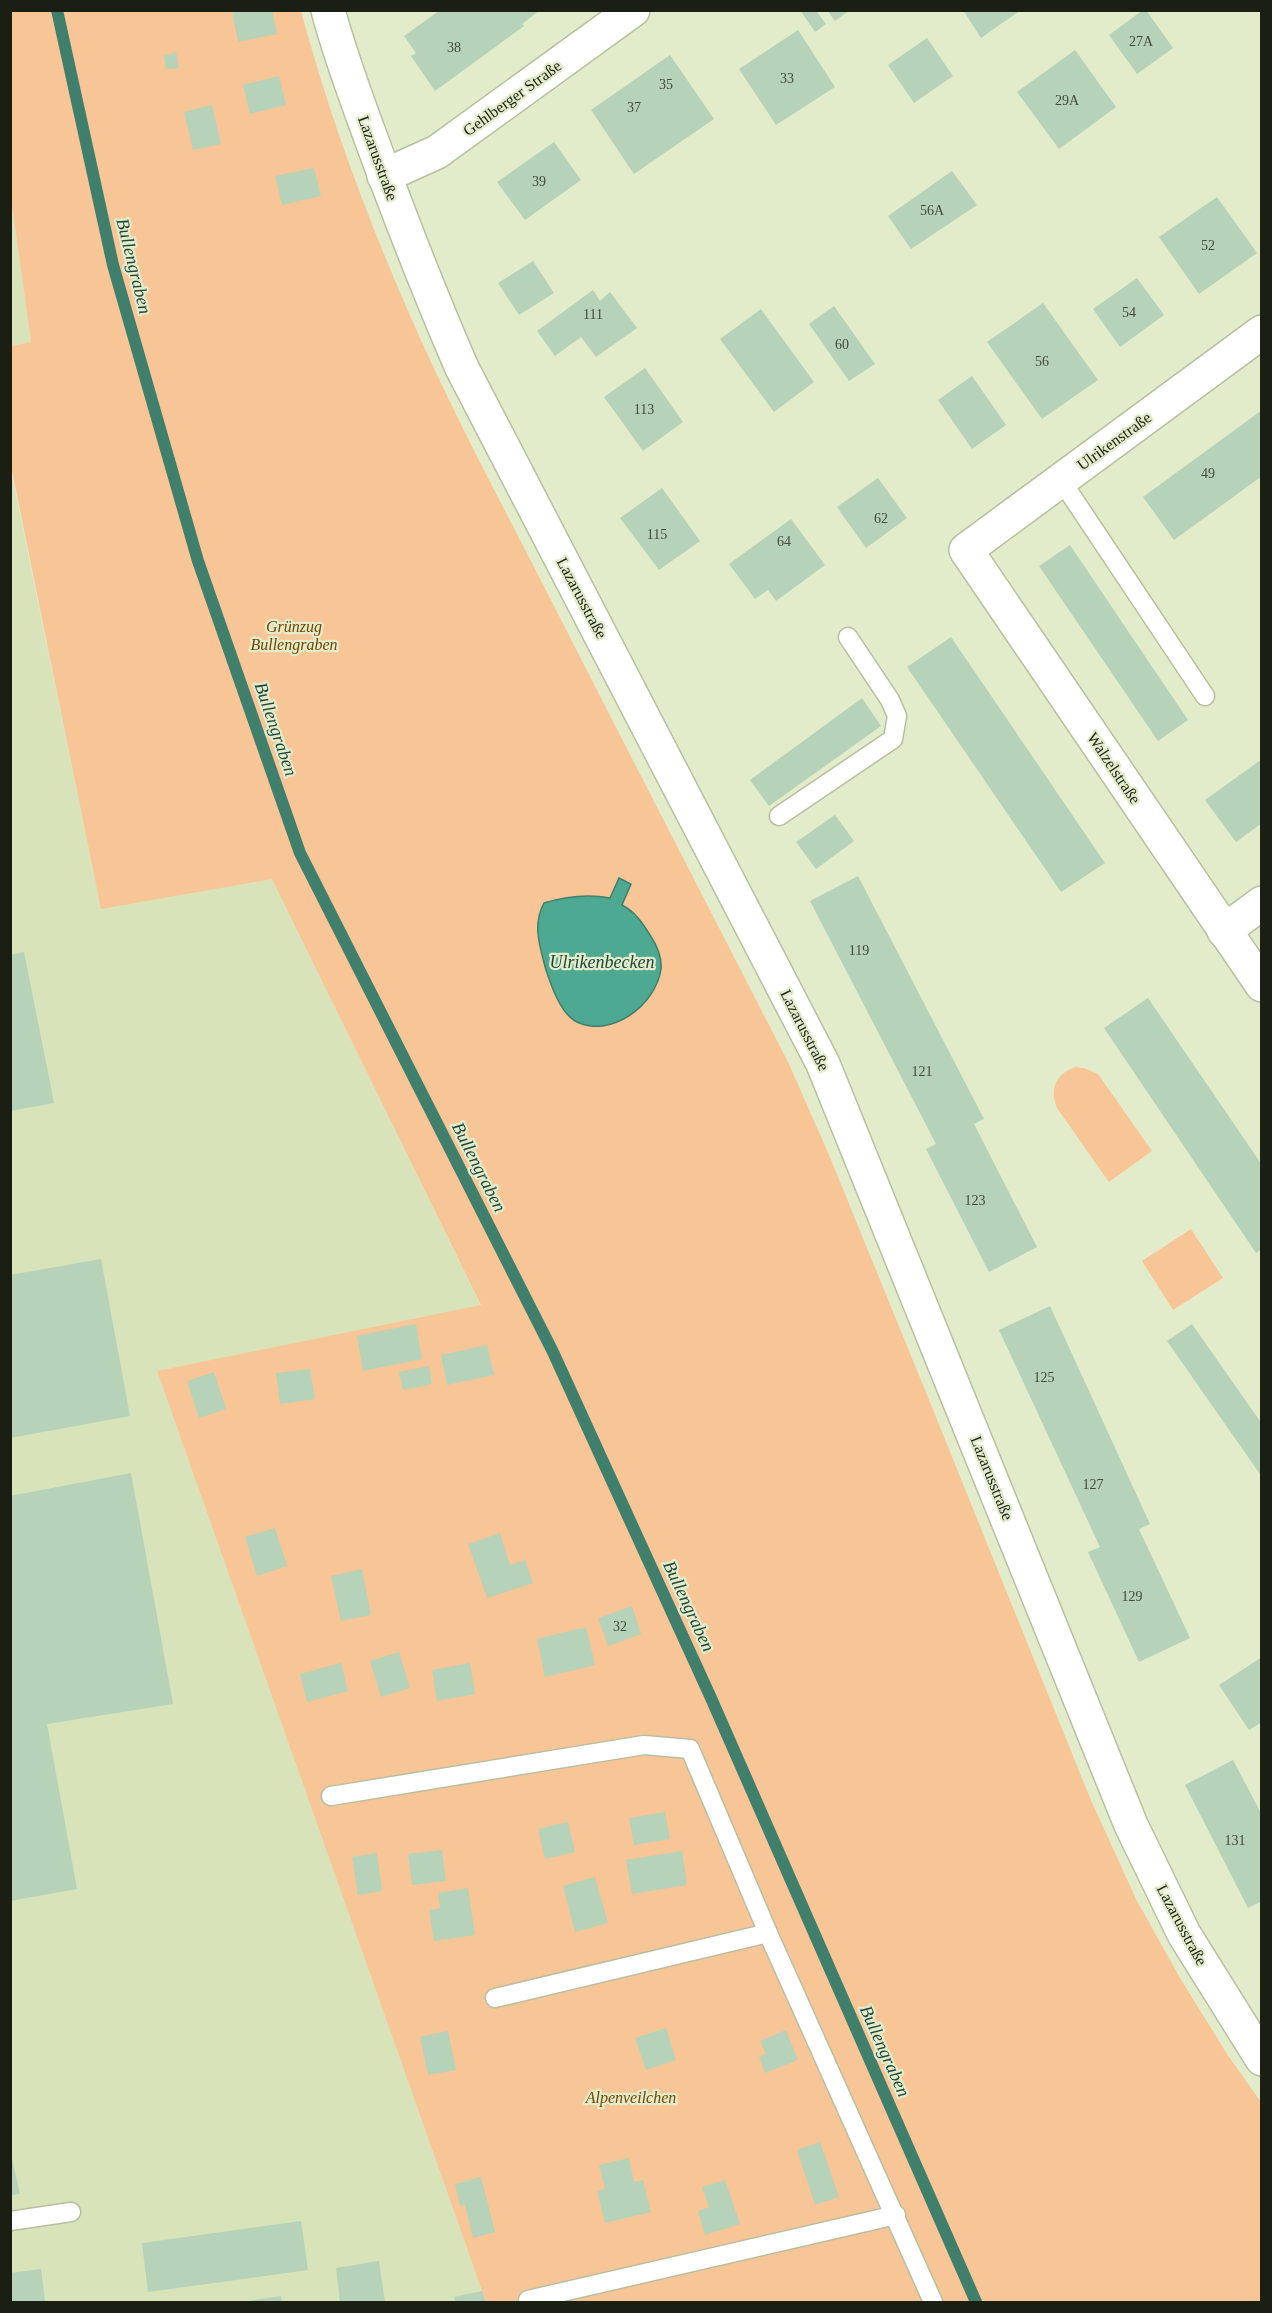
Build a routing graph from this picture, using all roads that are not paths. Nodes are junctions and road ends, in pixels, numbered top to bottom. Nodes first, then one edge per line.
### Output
1 (328, 10) edge
2 (633, 10) edge
3 (384, 176) junction
4 (1262, 332) edge
5 (1061, 480) junction
6 (966, 550) joint
7 (848, 637) dead end
8 (1205, 696) dead end
9 (779, 816) dead end
10 (1262, 903) edge
11 (1224, 931) junction
12 (1262, 985) edge
13 (331, 1796) dead end
14 (768, 1933) junction
15 (495, 1998) dead end
16 (1262, 2059) edge
17 (71, 2212) dead end
18 (896, 2216) junction
19 (10, 2221) edge
20 (528, 2300) dead end
21 (933, 2302) edge

1 - 3 street, Lazarusstraße
2 - 3 street, Gehlberger Straße
3 - 16 street, Lazarusstraße
4 - 5 street, Ulrikenstraße
5 - 6 street, Ulrikenstraße
5 - 8 lane
6 - 11 street, Walzelstraße
7 - 9 lane
10 - 11 street
11 - 12 street, Walzelstraße
13 - 14 lane
14 - 15 lane
14 - 18 lane
17 - 19 lane
18 - 20 lane
18 - 21 lane

